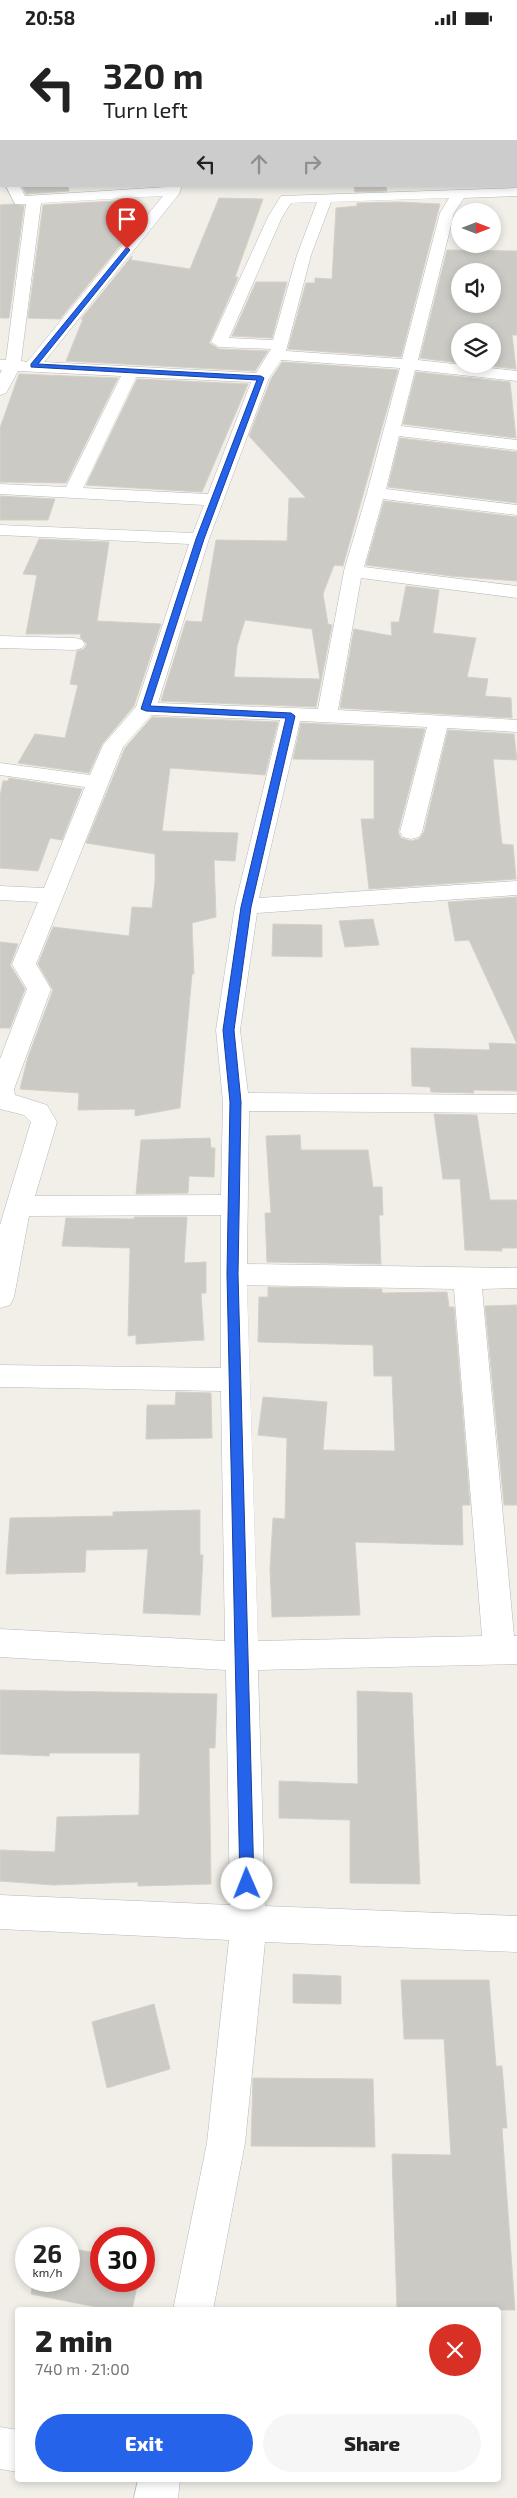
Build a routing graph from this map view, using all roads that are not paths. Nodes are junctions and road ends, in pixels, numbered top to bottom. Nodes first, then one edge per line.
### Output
1 (13, 187) edge
2 (313, 187) edge
3 (174, 189) edge
4 (517, 192) edge
5 (459, 194) junction
6 (326, 198) junction
7 (20, 201) junction
8 (279, 350) junction
9 (408, 364) junction
10 (7, 365) edge
11 (34, 365) junction
12 (131, 371) junction
13 (517, 376) edge
14 (261, 378) junction
15 (0, 390) edge
16 (392, 430) junction
17 (517, 445) edge
18 (0, 489) edge
19 (72, 493) junction
20 (376, 493) junction
21 (215, 500) junction
22 (517, 510) edge
23 (0, 530) edge
24 (200, 539) junction
25 (353, 571) junction
26 (517, 592) edge
27 (0, 642) edge
28 (75, 644) dead end
29 (146, 709) junction
30 (291, 716) junction
31 (327, 717) junction
32 (438, 723) junction
33 (517, 726) edge
34 (0, 769) edge
35 (96, 782) junction
36 (411, 832) dead end
37 (517, 887) edge
38 (0, 893) edge
39 (51, 895) junction
40 (246, 907) junction
41 (236, 1102) junction
42 (517, 1105) edge
43 (234, 1205) junction
44 (19, 1206) junction
45 (233, 1274) junction
46 (517, 1278) edge
47 (467, 1279) junction
48 (0, 1297) edge
49 (0, 1376) edge
50 (236, 1380) junction
51 (0, 1643) edge
52 (508, 1650) edge
53 (242, 1656) junction
54 (0, 1912) edge
55 (248, 1922) junction
56 (517, 1934) edge
57 (194, 2307) edge
58 (0, 2448) edge
59 (15, 2450) edge
60 (159, 2482) edge
61 (156, 2498) edge

1 - 7 street
2 - 6 street
3 - 7 street
3 - 11 street
4 - 5 street
5 - 6 street
5 - 9 street
6 - 8 street
6 - 8 street
7 - 10 street
8 - 9 street
8 - 14 street
9 - 13 street
9 - 16 street
10 - 11 street
10 - 15 street
11 - 12 street
12 - 14 street
12 - 19 street
14 - 21 street
16 - 17 street
16 - 20 street
18 - 19 street
19 - 21 street
20 - 22 street
20 - 25 street
21 - 24 street
23 - 24 street
24 - 29 street
25 - 26 street
25 - 31 street
27 - 28 street
29 - 30 street
29 - 35 street
30 - 31 street
30 - 40 street
31 - 32 street
32 - 33 street
32 - 36 street
34 - 35 street
35 - 39 street
37 - 40 street
38 - 39 street
39 - 44 street
40 - 41 street
41 - 42 street
41 - 43 street
43 - 44 street
43 - 45 street
44 - 48 street
45 - 47 street
45 - 50 street
46 - 47 street
47 - 52 street
49 - 50 street
50 - 53 street
51 - 53 street
52 - 53 street
53 - 55 street
54 - 55 street
55 - 56 street
55 - 57 street
58 - 59 street
60 - 61 street

